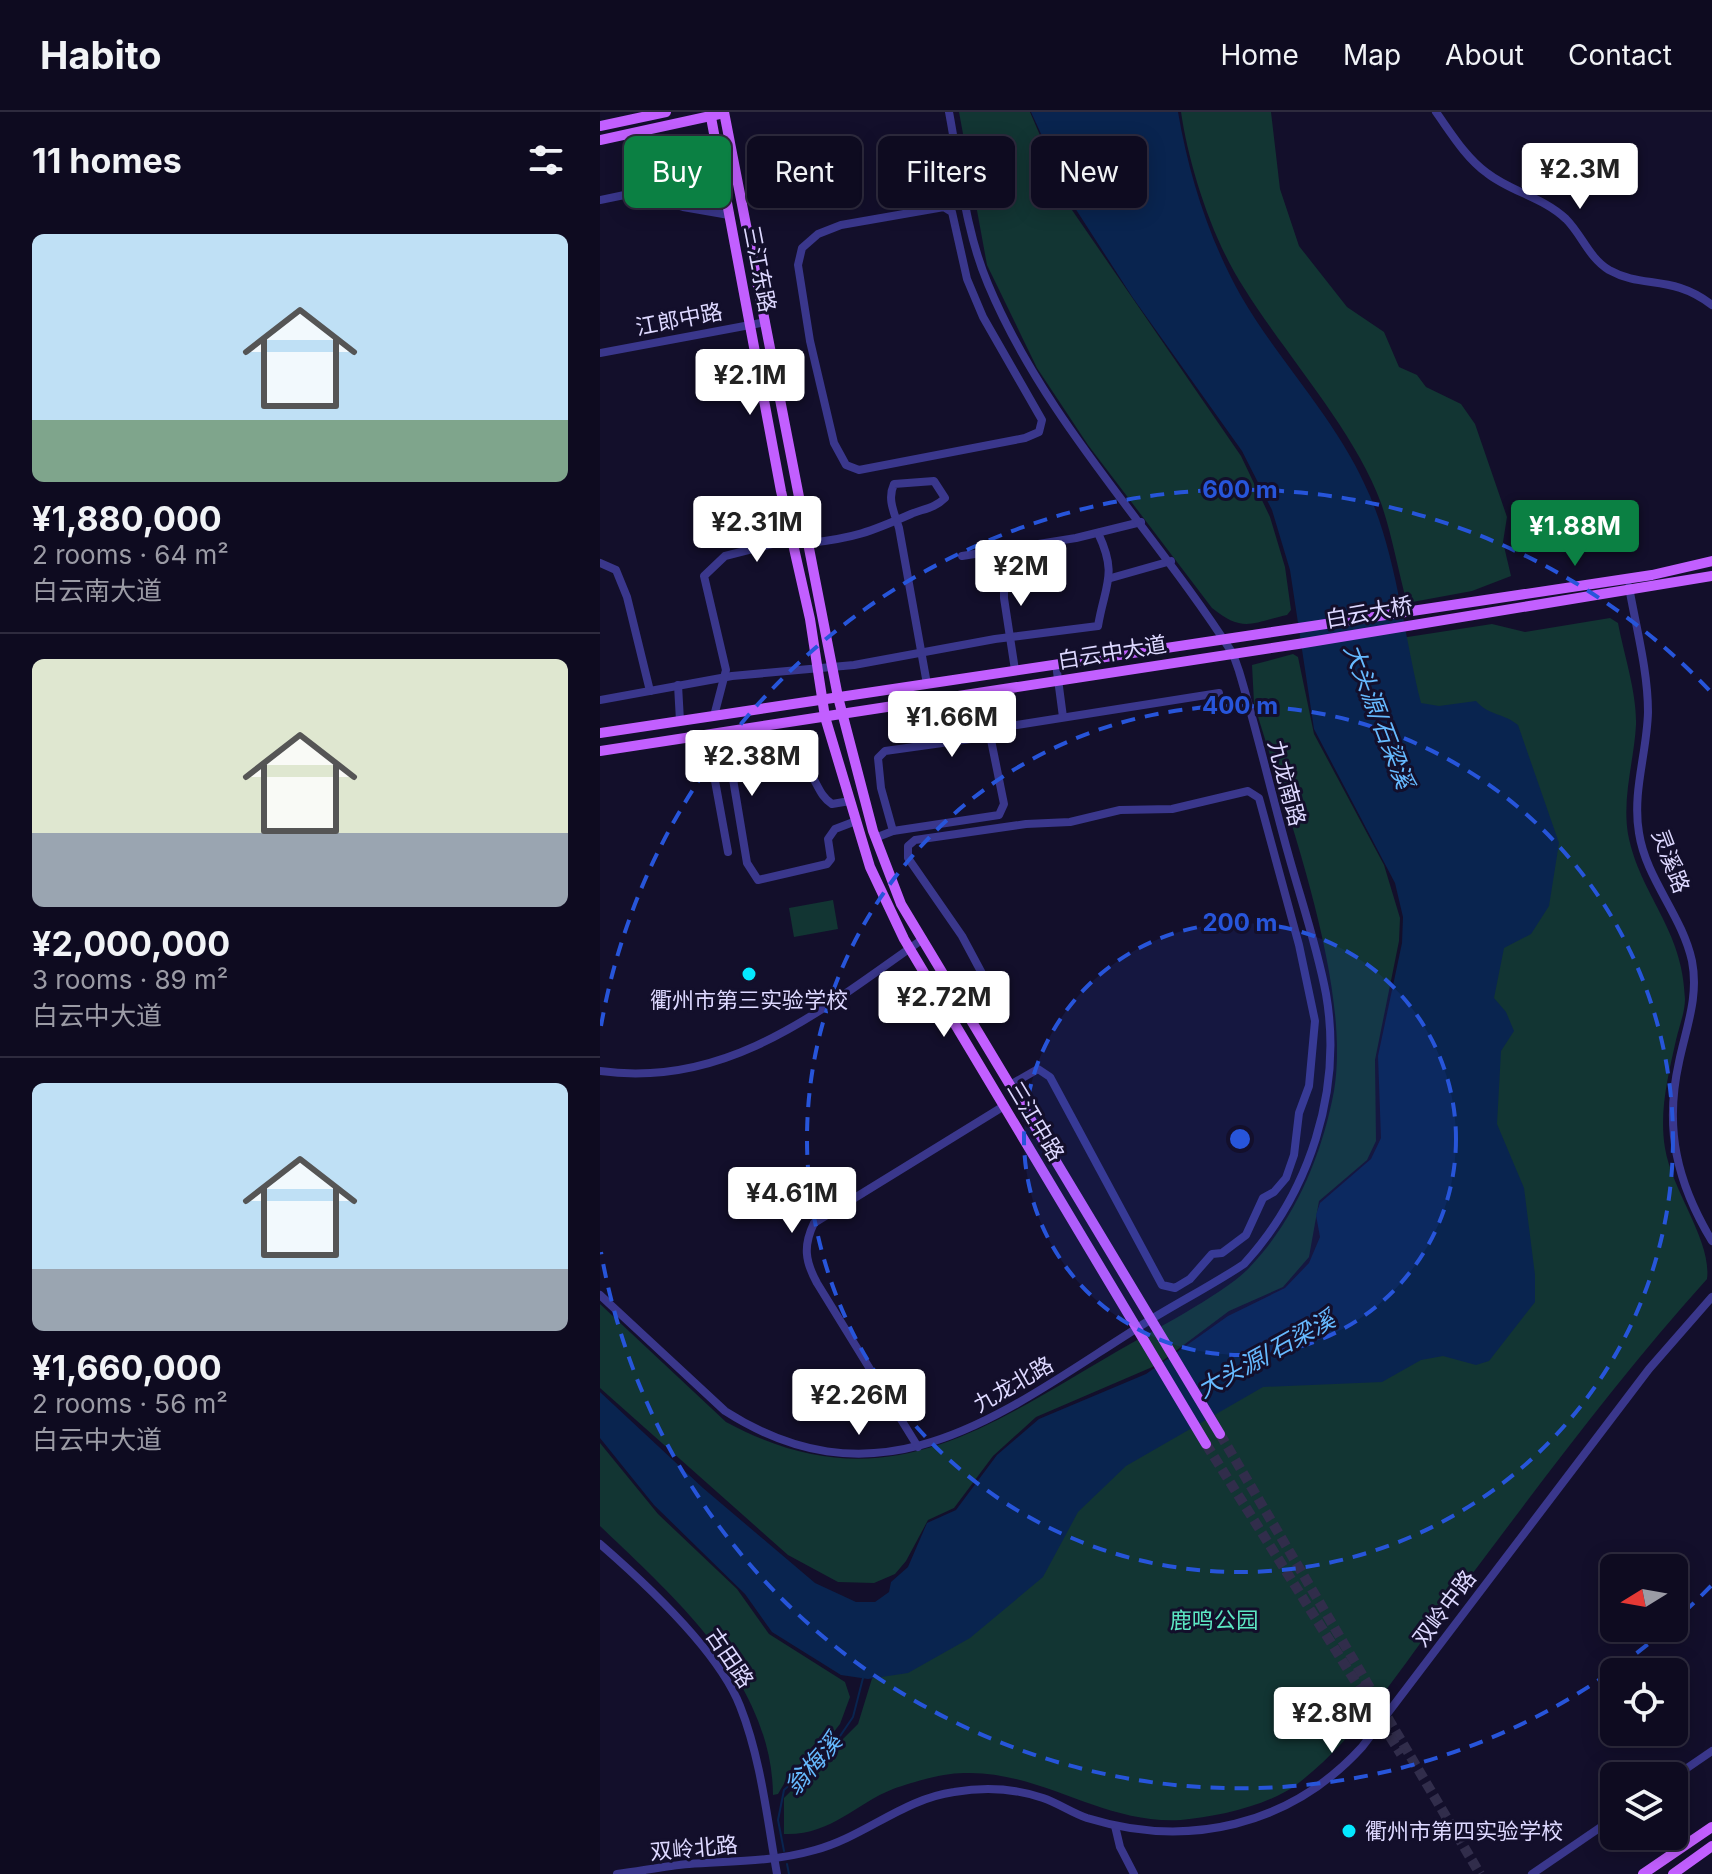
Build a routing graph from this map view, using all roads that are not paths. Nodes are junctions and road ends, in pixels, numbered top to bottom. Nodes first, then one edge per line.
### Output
1 (666, 112) edge
2 (726, 112) edge
3 (949, 112) edge
4 (1436, 112) edge
5 (710, 114) edge
6 (600, 126) edge
7 (600, 140) edge
8 (600, 200) edge
9 (729, 215) junction
10 (1712, 305) edge
11 (1004, 316) junction
12 (983, 317) junction
13 (766, 322) junction
14 (751, 323) junction
15 (600, 353) edge
16 (897, 522) junction
17 (1141, 522) junction
18 (1098, 533) junction
19 (792, 539) junction
20 (809, 543) junction
21 (1004, 549) junction
22 (962, 556) dead end
23 (1171, 561) junction
24 (1712, 561) edge
25 (600, 563) edge
26 (1712, 576) edge
27 (1111, 578) junction
28 (1627, 578) junction
29 (1630, 592) junction
30 (1296, 628) joint
31 (1007, 638) junction
32 (1224, 639) junction
33 (1298, 644) joint
34 (922, 652) junction
35 (1233, 654) junction
36 (1056, 664) junction
37 (832, 667) junction
38 (817, 669) junction
39 (1015, 670) junction
40 (724, 678) junction
41 (1058, 681) junction
42 (927, 684) junction
43 (678, 685) junction
44 (650, 691) junction
45 (1219, 693) dead end
46 (838, 697) junction
47 (821, 699) junction
48 (600, 700) edge
49 (843, 714) junction
50 (714, 716) junction
51 (825, 717) junction
52 (1063, 717) junction
53 (680, 721) junction
54 (600, 733) edge
55 (707, 734) junction
56 (990, 735) junction
57 (600, 751) edge
58 (711, 759) junction
59 (733, 779) junction
60 (850, 801) junction
61 (856, 821) junction
62 (893, 831) junction
63 (875, 838) junction
64 (728, 852) dead end
65 (1292, 868) junction
66 (1277, 872) junction
67 (923, 939) junction
68 (910, 948) junction
69 (966, 1012) junction
70 (600, 1071) edge
71 (1010, 1085) junction
72 (1004, 1106) junction
73 (1712, 1241) edge
74 (600, 1295) edge
75 (1712, 1297) edge
76 (1150, 1320) junction
77 (1137, 1328) junction
78 (1220, 1434) tunnel mouth
79 (1206, 1444) tunnel mouth
80 (918, 1447) junction
81 (600, 1544) edge
82 (1712, 1751) edge
83 (1688, 1767) edge
84 (1115, 1826) junction
85 (1712, 1827) edge
86 (1600, 1828) edge
87 (1712, 1846) edge
88 (774, 1860) junction
89 (617, 1874) edge
90 (777, 1874) edge
91 (1134, 1874) edge
92 (1532, 1874) edge
93 (1643, 1874) edge
94 (1673, 1874) edge

1 - 6 main road
2 - 5 main road
2 - 13 main road, 三江东路
3 - 11 street, 九龙南路
4 - 10 street
5 - 7 main road
5 - 9 main road, 三江东路
8 - 9 street
9 - 14 main road, 三江东路
11 - 12 street
11 - 17 street, 九龙南路
12 - 12 street
13 - 14 street, 江郎中路
13 - 20 main road, 三江东路
14 - 15 street, 江郎中路
14 - 19 main road, 三江东路
16 - 16 street
16 - 20 street
16 - 34 street
17 - 18 street
17 - 23 street, 九龙南路
18 - 21 street
18 - 27 street
19 - 38 main road, 三江东路
19 - 40 street
20 - 37 main road, 三江东路
21 - 22 street
21 - 31 street
23 - 27 street
23 - 32 street, 九龙南路
24 - 28 main road, 白云大桥
25 - 44 street
26 - 29 main road, 白云大桥
27 - 31 street
28 - 29 street, 灵溪路
28 - 30 main road, 白云大桥
29 - 33 main road, 白云大桥
29 - 73 street, 灵溪路
30 - 32 main road, 白云中大道
31 - 34 street
31 - 39 street
32 - 35 street, 九龙南路
32 - 36 main road, 白云中大道
33 - 35 main road, 白云中大道
34 - 37 street
34 - 42 street
35 - 41 main road, 白云中大道
35 - 65 street, 九龙南路
36 - 39 main road, 白云中大道
36 - 41 street
37 - 38 street
37 - 46 main road, 三江东路
38 - 40 street
38 - 47 main road, 三江东路
39 - 42 main road, 白云中大道
40 - 43 street
40 - 50 street
41 - 49 main road, 白云中大道
41 - 52 street
42 - 46 main road, 白云中大道
43 - 44 street
43 - 53 street
44 - 48 street
45 - 52 street
46 - 47 main road, 白云中大道
46 - 49 main road, 三江东路
47 - 50 main road, 白云中大道
47 - 51 main road, 三江东路
49 - 51 main road, 白云中大道
49 - 63 main road, 三江中路
50 - 53 main road, 白云中大道
51 - 55 main road, 白云中大道
51 - 60 main road, 三江中路
52 - 56 street
53 - 54 main road, 白云中大道
55 - 57 main road, 白云中大道
55 - 58 street
56 - 62 street
56 - 62 street
58 - 59 street
58 - 64 street
59 - 60 street
59 - 61 street
60 - 61 main road, 三江中路
61 - 68 main road, 三江中路
62 - 63 street
63 - 67 main road, 三江中路
65 - 66 street
65 - 76 street, 九龙南路
66 - 69 street
66 - 71 street
67 - 68 street
67 - 69 main road, 三江中路
68 - 70 street
68 - 72 main road, 三江中路
69 - 71 main road, 三江中路
71 - 76 main road, 三江中路
72 - 77 main road, 三江中路
72 - 80 street
74 - 80 street, 九龙北路
75 - 84 street, 双岭中路
76 - 77 street, 九龙北路
76 - 78 main road, 三江中路
77 - 79 main road, 三江中路
77 - 80 street, 九龙北路
81 - 88 street, 古田路
82 - 83 street
84 - 88 street, 双岭中路
84 - 91 street
85 - 93 main road
86 - 92 street
87 - 94 main road
88 - 89 street, 双岭北路
88 - 90 street, 古田路

